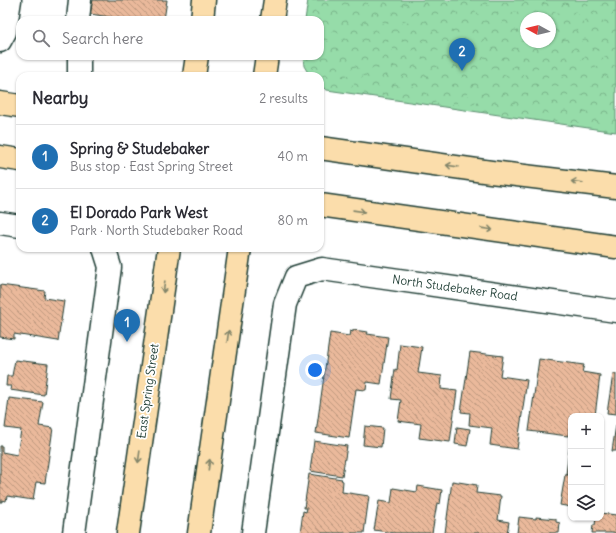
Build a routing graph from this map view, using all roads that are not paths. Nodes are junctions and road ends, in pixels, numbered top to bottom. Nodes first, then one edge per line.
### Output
1 (10, 0) edge
2 (80, 0) edge
3 (204, 0) edge
4 (275, 0) edge
5 (78, 16) edge
6 (202, 16) edge
7 (273, 16) edge
8 (0, 41) edge
9 (79, 60) edge
10 (196, 60) edge
11 (266, 60) edge
12 (79, 72) edge
13 (195, 72) edge
14 (265, 72) edge
15 (0, 103) edge
16 (16, 105) edge
17 (324, 149) edge
18 (0, 157) edge
19 (16, 159) edge
20 (616, 187) edge
21 (324, 206) edge
22 (0, 224) edge
23 (16, 226) edge
24 (616, 247) edge
25 (106, 252) edge
26 (168, 252) edge
27 (239, 252) edge
28 (616, 311) edge
29 (74, 533) edge
30 (128, 533) edge
31 (199, 533) edge
32 (253, 533) edge

1 - 8 street
2 - 5 street
3 - 6 main road
4 - 7 main road
9 - 12 street
10 - 13 main road
11 - 14 main road
15 - 16 main road
20 -> 17 main road
18 - 19 main road
21 -> 24 main road
22 - 23 street
25 - 29 street
26 -> 30 main road, East Spring Street
31 -> 27 main road
28 - 32 street, North Studebaker Road

